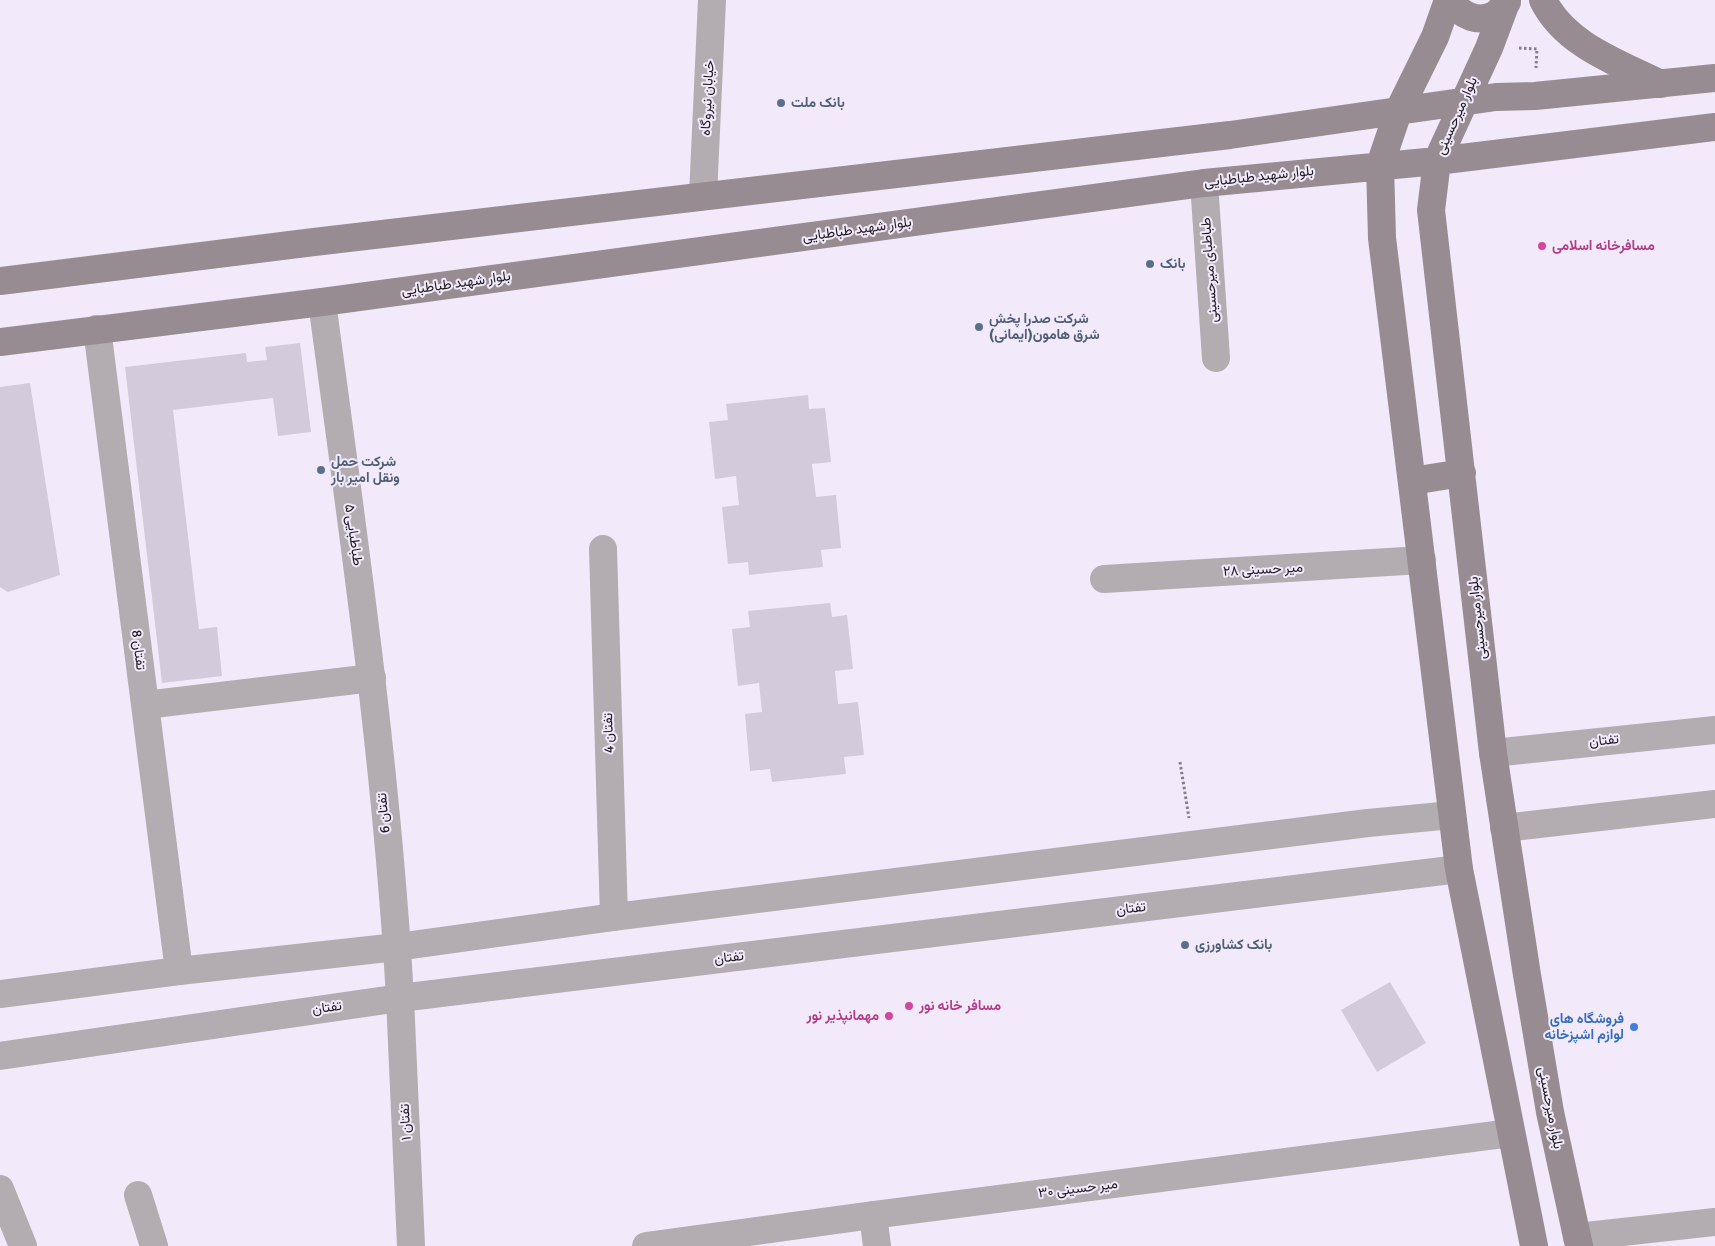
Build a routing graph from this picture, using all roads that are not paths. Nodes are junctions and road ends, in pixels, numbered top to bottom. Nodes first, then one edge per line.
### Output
1 (712, 0) edge
2 (1450, 0) edge
3 (1544, 0) edge
4 (1507, 1) edge
5 (1715, 78) edge
6 (1661, 84) junction
7 (1463, 103) junction
8 (1398, 112) junction
9 (1715, 127) edge
10 (1437, 161) junction
11 (1380, 166) junction
12 (1204, 183) junction
13 (703, 196) junction
14 (0, 281) edge
15 (322, 302) junction
16 (97, 329) junction
17 (0, 342) edge
18 (1216, 358) dead end
19 (1462, 473) junction
20 (1412, 481) junction
21 (603, 549) dead end
22 (1422, 560) junction
23 (1104, 579) dead end
24 (372, 678) junction
25 (145, 705) junction
26 (1715, 730) edge
27 (1493, 753) junction
28 (1715, 804) edge
29 (1452, 815) junction
30 (1504, 828) junction
31 (1459, 869) junction
32 (614, 917) junction
33 (397, 947) junction
34 (179, 971) junction
35 (0, 994) edge
36 (400, 998) junction
37 (0, 1056) edge
38 (1511, 1133) junction
39 (0, 1189) edge
40 (138, 1195) dead end
41 (872, 1215) junction
42 (1715, 1222) edge
43 (1578, 1242) edge
44 (23, 1246) edge
45 (154, 1246) edge
46 (411, 1246) edge
47 (646, 1246) edge
48 (877, 1246) edge
49 (1534, 1246) edge

1 - 13 street, خیابان نیروگاه
2 - 4 main road
2 - 8 main road
3 - 6 main road
4 - 7 main road, بلوار میرحسینی
5 - 6 main road
6 - 7 main road
7 - 8 main road
7 - 10 main road, بلوار میرحسینی
8 - 11 main road
8 - 13 main road
9 - 10 main road, بلوار شهید طباطبایی
10 - 11 main road, بلوار شهید طباطبایی
10 - 19 main road, بلوار میرحسینی
11 - 12 main road, بلوار شهید طباطبایی
11 - 20 main road
12 - 15 main road, بلوار شهید طباطبایی
12 - 18 street, طباطبای میرحسینی
13 - 14 main road
15 - 16 main road, بلوار شهید طباطبایی
15 - 24 street, طباطبایی ۵
16 - 17 main road, بلوار شهید طباطبایی
16 - 25 street, تفتان 8
19 - 20 main road
19 - 27 main road, بلوار میرحسینی
20 - 22 main road
21 - 32 street, تفتان 4
22 - 23 street, میر حسینی ۲۸
22 - 29 main road
24 - 25 street
24 - 33 street, تفتان 6
25 - 34 street, تفتان 8
26 - 27 street, تفتان
27 - 30 main road, بلوار میرحسینی
28 - 30 street
29 - 31 main road
29 - 32 street
30 - 43 main road, بلوار میرحسینی
31 - 36 street, تفتان
31 - 38 main road
32 - 33 street
33 - 34 street
33 - 36 street, تفتان 6
34 - 35 street
36 - 37 street, تفتان
36 - 46 street, تفتان ۱
38 - 41 street, میر حسینی ۳۰
38 - 49 main road
39 - 44 street
40 - 45 street
41 - 47 street, میر حسینی ۳۰
41 - 48 street
42 - 43 street

